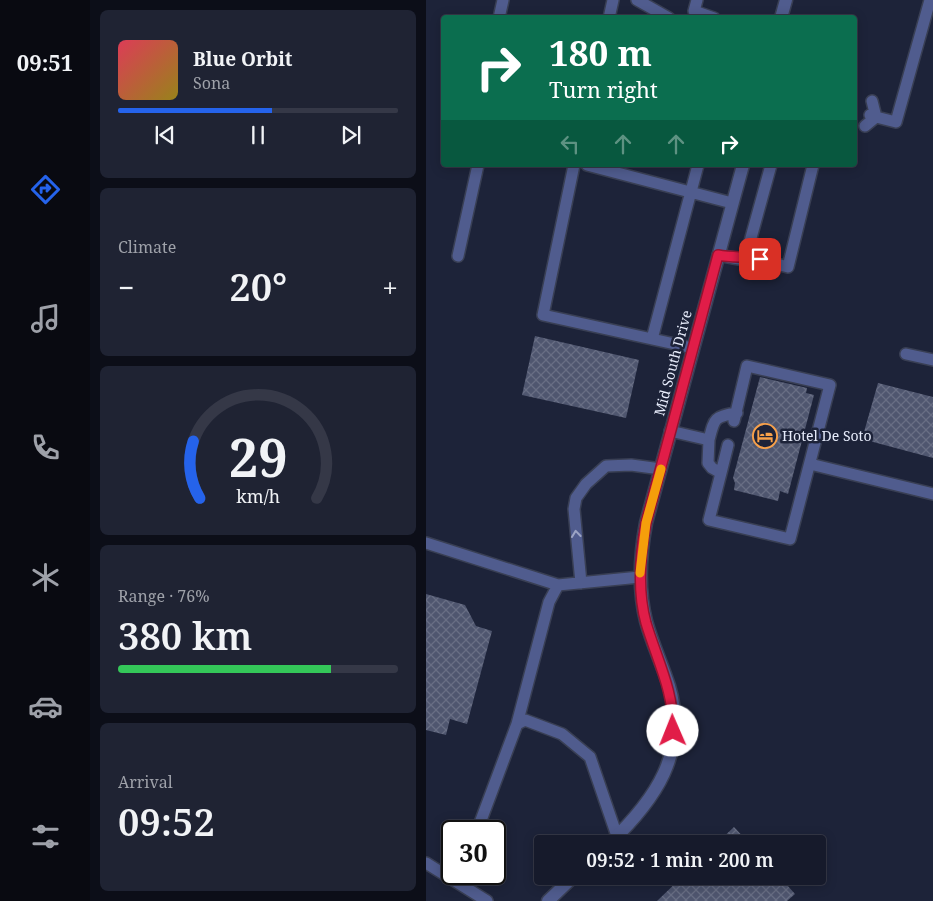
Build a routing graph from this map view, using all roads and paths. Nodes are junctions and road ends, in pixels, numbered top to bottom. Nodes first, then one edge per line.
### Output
1 (503, 0) edge
2 (613, 0) edge
3 (637, 0) edge
4 (786, 0) edge
5 (930, 0) edge
6 (694, 10) edge
7 (500, 15) edge
8 (610, 15) edge
9 (656, 15) edge
10 (706, 15) edge
11 (782, 15) edge
12 (872, 100) dead end
13 (872, 116) junction
14 (865, 126) dead end
15 (478, 167) edge
16 (574, 167) edge
17 (595, 167) edge
18 (626, 167) edge
19 (697, 167) edge
20 (742, 167) edge
21 (770, 167) edge
22 (813, 167) edge
23 (632, 176) junction
24 (690, 192) junction
25 (732, 203) junction
26 (718, 255) junction
27 (458, 256) dead end
28 (746, 256) junction
29 (652, 339) junction
30 (693, 348) junction
31 (906, 354) dead end
32 (933, 360) edge
33 (670, 431) junction
34 (709, 440) junction
35 (728, 445) dead end
36 (810, 464) junction
37 (660, 469) junction
38 (721, 472) junction
39 (933, 494) edge
40 (426, 543) edge
41 (640, 577) junction
42 (581, 583) junction
43 (558, 585) junction
44 (517, 724) junction
45 (481, 820) edge
46 (612, 835) edge
47 (619, 835) edge
48 (426, 862) edge
49 (441, 869) edge
50 (468, 885) edge
51 (565, 885) edge
52 (486, 901) edge
53 (548, 901) edge

1 - 7 lane
2 - 8 lane
3 - 9 lane
4 - 11 street
5 - 13 lane
6 - 10 lane
12 - 13 lane
13 - 14 lane
15 - 27 lane
16 - 29 lane
17 - 23 lane
18 - 23 lane
19 - 24 lane
20 - 25 street, Mid South Drive
21 - 28 lane
22 - 28 lane
23 - 24 lane
24 - 25 lane
24 - 29 lane
25 - 26 street, Mid South Drive
26 - 28 lane
26 - 30 street, Mid South Drive
29 - 30 lane
30 - 33 street, Mid South Drive
31 - 32 lane
33 - 34 lane
33 - 37 street, Mid South Drive
34 - 36 lane
34 - 38 lane
35 - 38 lane
36 - 38 lane
36 - 39 lane
37 - 41 street, Mid South Drive
42 -> 37 lane
40 - 43 lane
41 - 42 lane
41 - 47 street, Mid South Drive
42 - 43 lane
43 - 44 lane
44 - 45 lane
44 - 46 lane
48 - 49 lane
50 - 52 lane
51 - 53 street

